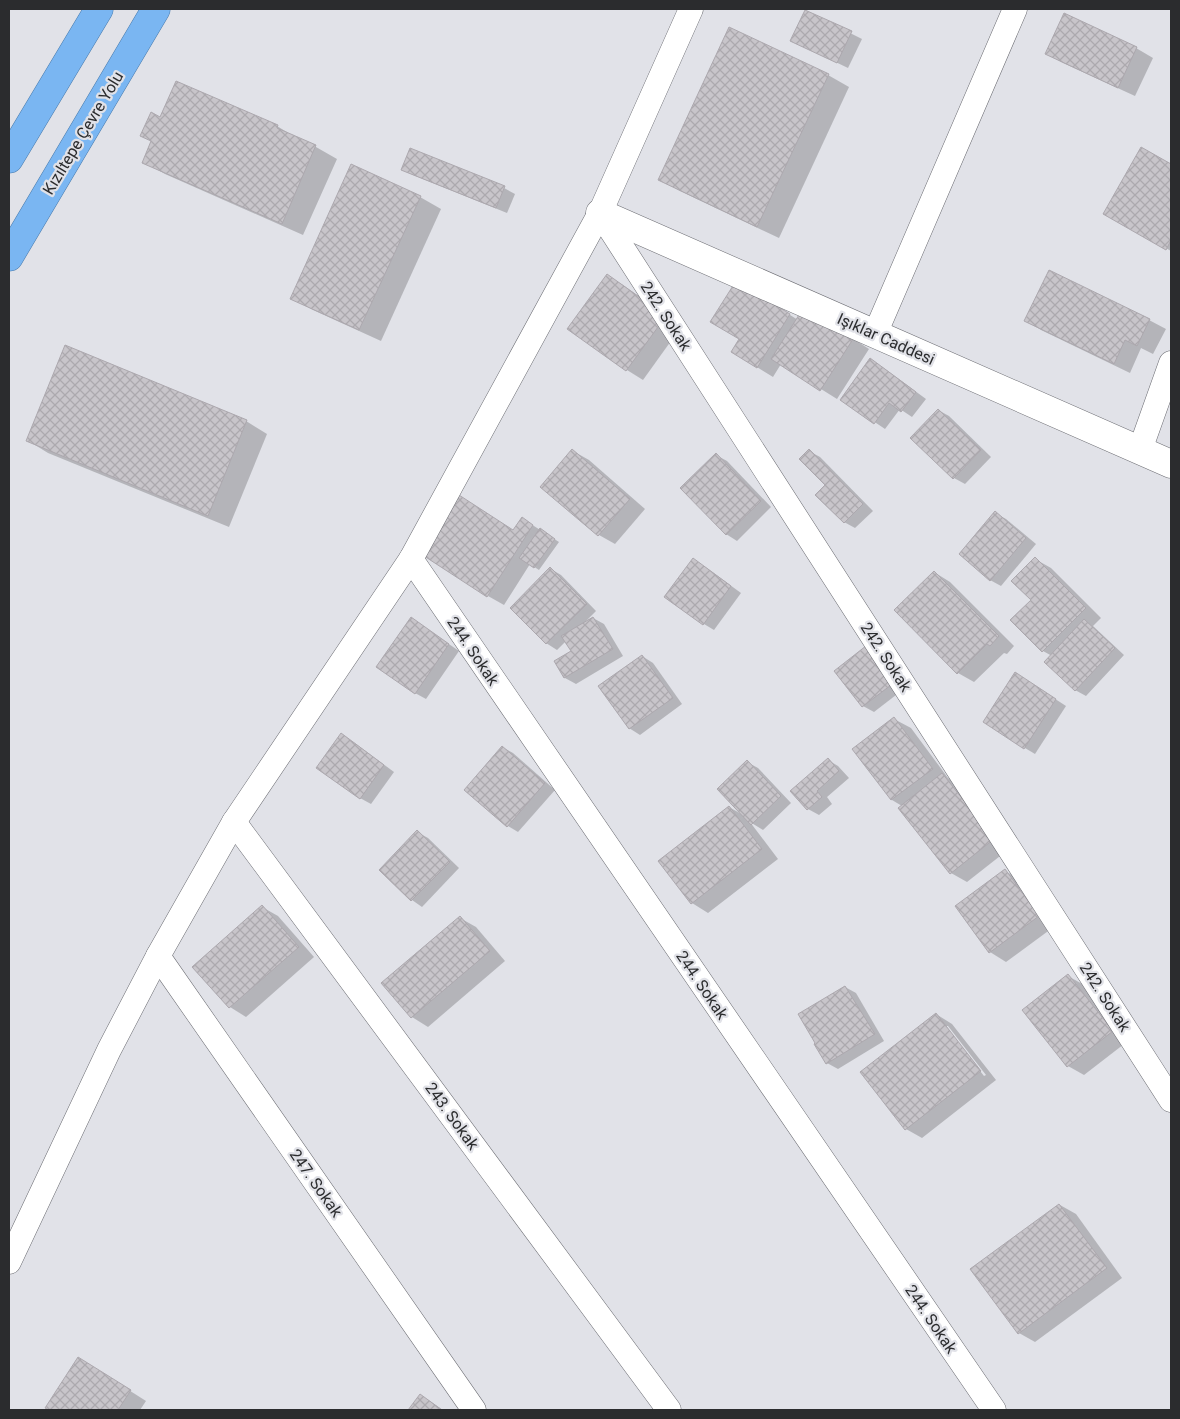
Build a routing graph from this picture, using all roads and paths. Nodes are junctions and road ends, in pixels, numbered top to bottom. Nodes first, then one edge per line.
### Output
1 (98, 9) edge
2 (156, 9) edge
3 (691, 9) edge
4 (1015, 9) edge
5 (9, 159) edge
6 (600, 213) junction
7 (9, 257) edge
8 (875, 334) junction
9 (1171, 363) edge
10 (1140, 450) junction
11 (1171, 464) edge
12 (411, 559) junction
13 (234, 822) junction
14 (158, 956) junction
15 (1171, 1100) edge
16 (9, 1262) edge
17 (474, 1410) edge
18 (669, 1410) edge
19 (994, 1410) edge

1 - 5 highway
2 - 7 highway, Kızıltepe Çevre Yolu
3 - 6 street
4 - 8 street
6 - 8 street, Işıklar Caddesi
6 - 12 street
6 - 15 street, 242. Sokak
8 - 10 street, Işıklar Caddesi
9 - 10 street
10 - 11 street, Işıklar Caddesi
12 - 13 street
12 - 19 street, 244. Sokak
13 - 14 street
13 - 18 street, 243. Sokak
14 - 16 street
14 - 17 street, 247. Sokak

